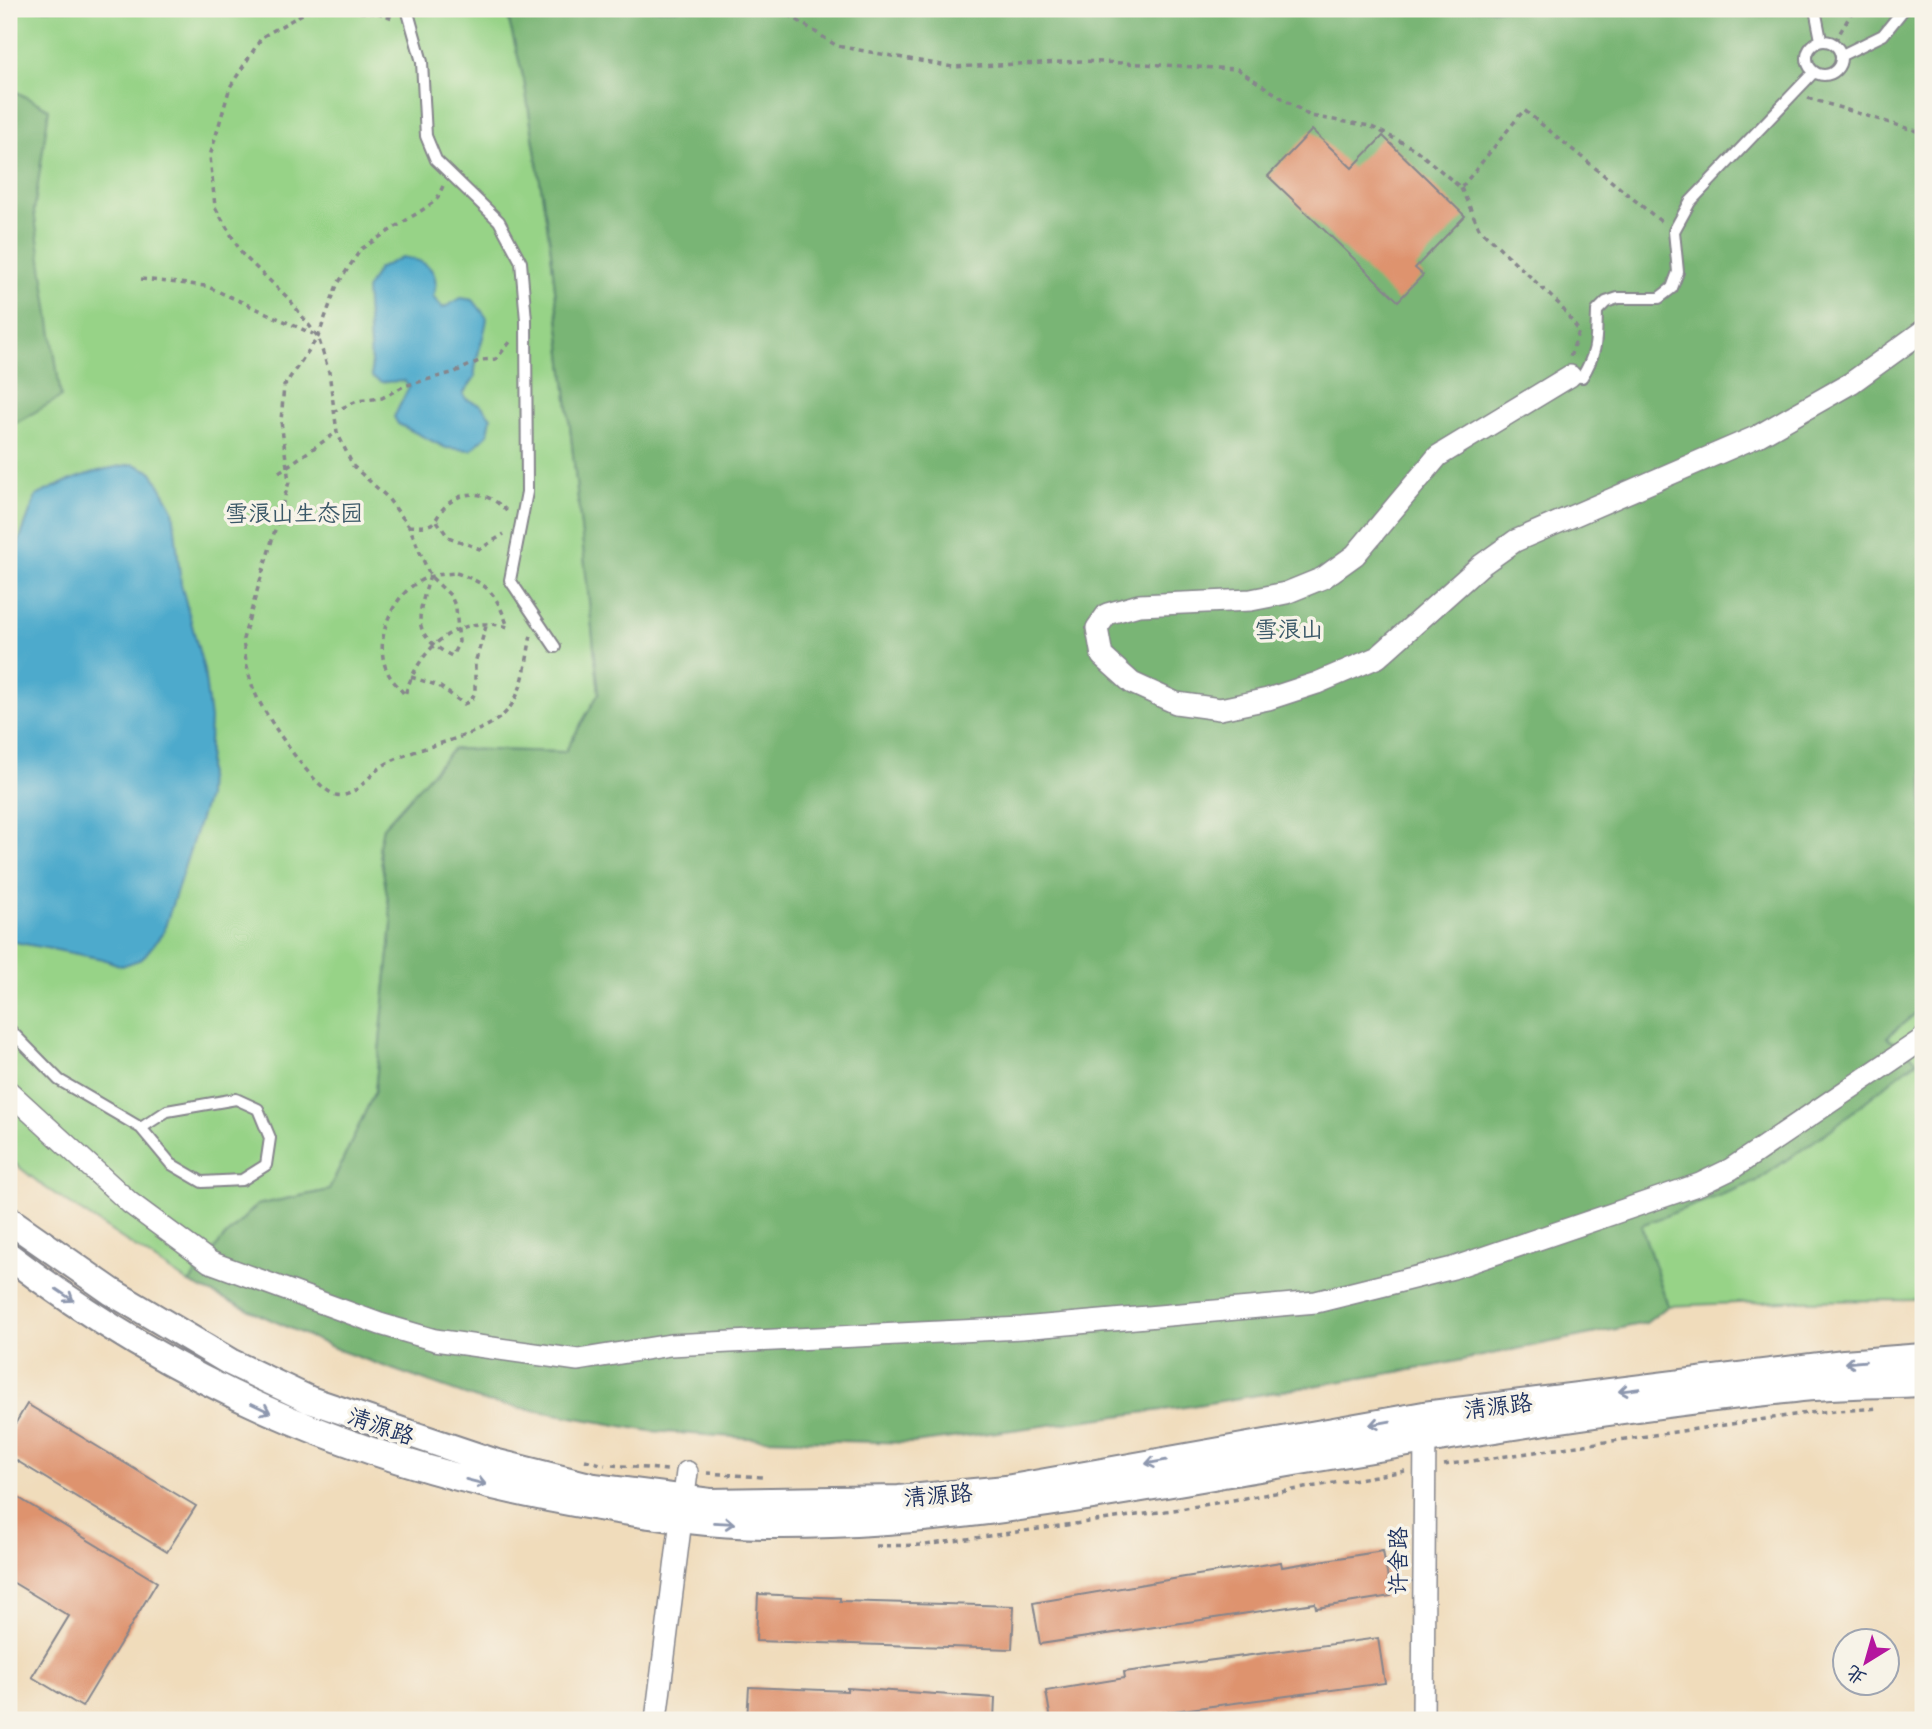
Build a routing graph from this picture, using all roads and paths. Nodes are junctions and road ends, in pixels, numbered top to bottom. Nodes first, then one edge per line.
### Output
1 (311, 9) edge
2 (330, 9) edge
3 (368, 9) edge
4 (407, 9) edge
5 (780, 9) edge
6 (1815, 9) edge
7 (1854, 9) edge
8 (1904, 9) edge
9 (376, 13) junction
10 (413, 24) junction
11 (1821, 40) junction
12 (1834, 43) junction
13 (1842, 55) junction
14 (1813, 73) junction
15 (1796, 94) junction
16 (1923, 133) edge
17 (450, 172) junction
18 (1461, 188) junction
19 (1674, 231) junction
20 (141, 279) dead end
21 (526, 320) junction
22 (1923, 331) edge
23 (317, 337) junction
24 (1569, 368) junction
25 (333, 412) junction
26 (337, 432) junction
27 (289, 466) junction
28 (279, 472) dead end
29 (437, 521) junction
30 (519, 525) junction
31 (409, 526) junction
32 (430, 576) junction
33 (534, 619) junction
34 (486, 623) junction
35 (460, 627) junction
36 (433, 646) junction
37 (555, 647) dead end
38 (411, 677) junction
39 (9, 1029) edge
40 (1923, 1039) edge
41 (9, 1092) edge
42 (141, 1128) junction
43 (9, 1220) edge
44 (9, 1256) edge
45 (1923, 1357) edge
46 (1923, 1383) edge
47 (1885, 1408) dead end
48 (1424, 1420) junction
49 (580, 1459) dead end
50 (1425, 1467) junction
51 (687, 1472) junction
52 (764, 1477) dead end
53 (684, 1510) junction
54 (869, 1546) dead end
55 (656, 1720) edge
56 (1423, 1720) edge

1 - 23 path
2 - 9 path
3 - 9 path
4 - 10 lane
5 - 18 path
6 - 11 lane
7 - 12 path
8 - 13 lane
9 - 10 path
10 - 17 lane
11 - 12 lane
11 - 14 lane
12 - 13 lane
13 - 14 lane
14 - 15 lane
15 - 16 path
15 - 19 lane
17 - 21 lane
17 - 23 path
18 - 19 path
18 - 24 path
19 - 24 lane
20 - 23 path
21 - 25 path
21 - 30 lane
22 - 24 street
23 - 25 path
23 - 27 path
25 - 26 path
26 - 27 path
26 - 31 path
27 - 28 path
27 - 33 path
29 - 30 path
29 - 30 path
29 - 31 path
30 - 33 lane
31 - 32 path
32 - 34 path
32 - 35 path
32 - 36 path
32 - 38 path
33 - 37 lane
34 - 35 path
34 - 38 path
35 - 36 path
35 - 36 path
36 - 38 path
39 - 42 lane
40 - 41 street
42 - 42 lane
43 - 53 street, 清源路
44 -> 53 street, 清源路
45 -> 48 street, 清源路
46 - 48 street, 清源路
47 - 50 path, 清源路
48 - 50 street, 许舍路
48 - 53 street, 清源路
49 - 51 path
50 - 54 path, 清源路
50 - 56 street, 许舍路
51 - 52 path
51 - 53 street
53 - 55 street

